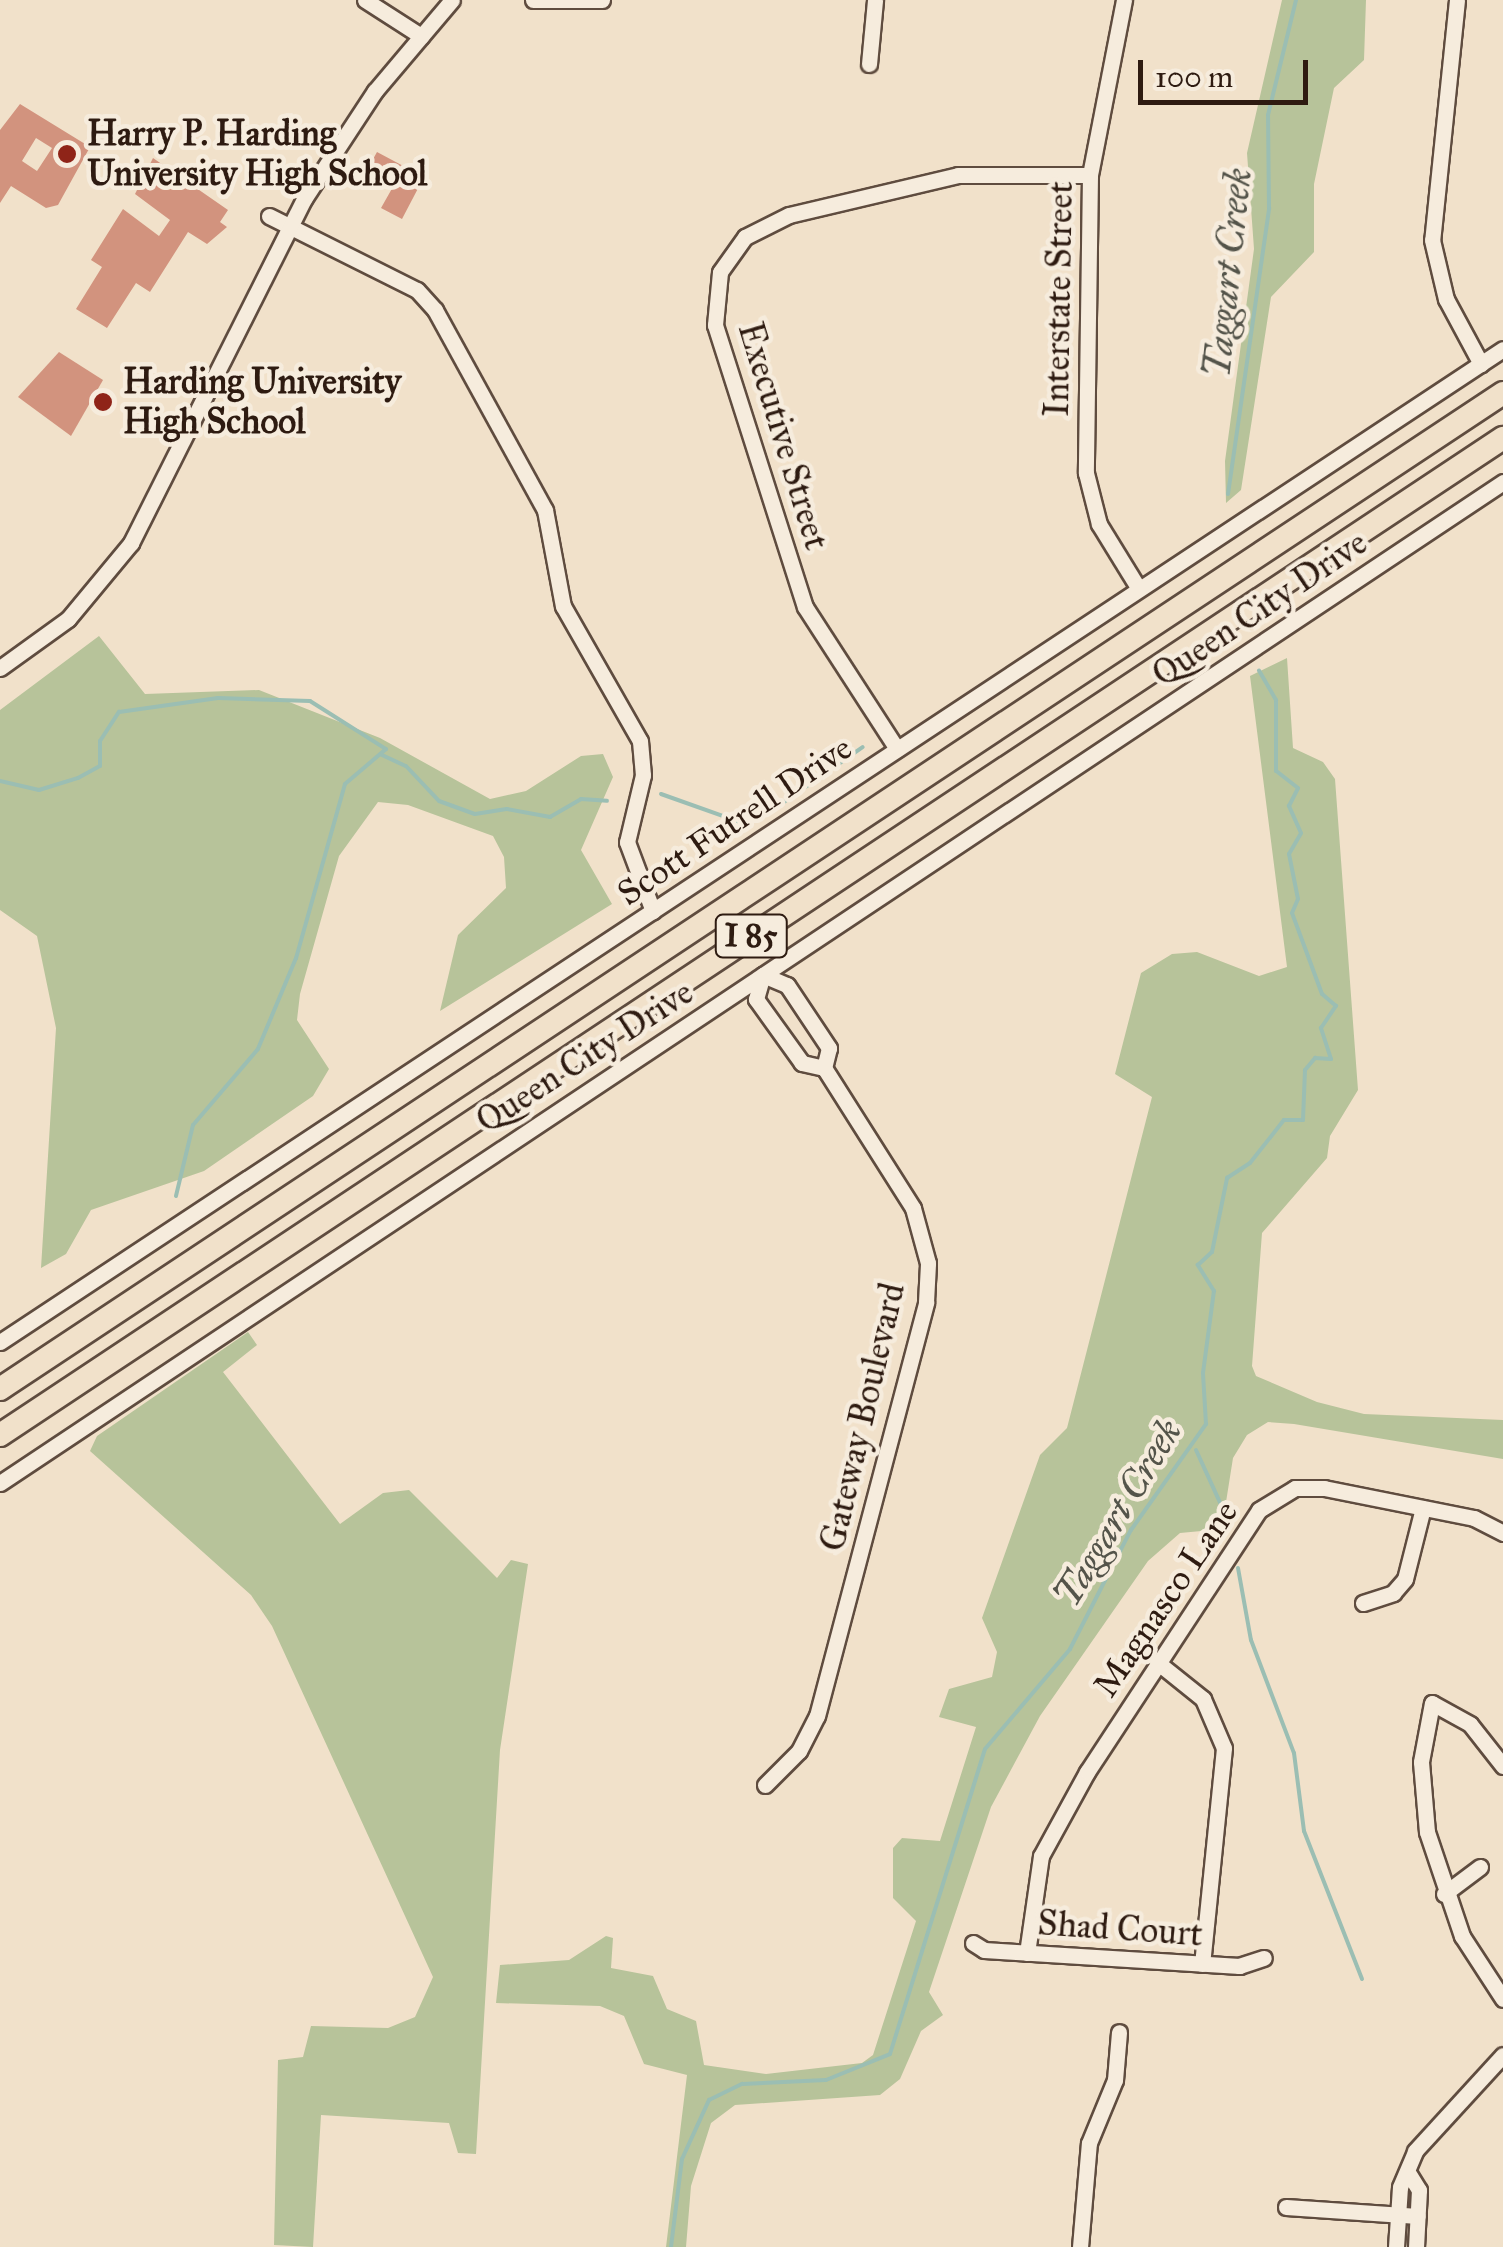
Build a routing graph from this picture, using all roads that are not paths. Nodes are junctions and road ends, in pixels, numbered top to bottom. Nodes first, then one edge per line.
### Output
1 (365, 0) edge
2 (452, 0) edge
3 (533, 0) edge
4 (602, 0) edge
5 (875, 0) edge
6 (1124, 0) edge
7 (1457, 0) edge
8 (420, 36) junction
9 (868, 64) dead end
10 (1090, 175) junction
11 (269, 216) dead end
12 (290, 224) junction
13 (1503, 349) edge
14 (1481, 364) junction
15 (1503, 393) edge
16 (1503, 438) edge
17 (1503, 482) edge
18 (1140, 589) junction
19 (0, 668) edge
20 (897, 749) junction
21 (653, 911) junction
22 (763, 975) junction
23 (824, 1068) junction
24 (0, 1342) edge
25 (0, 1389) edge
26 (0, 1434) edge
27 (0, 1483) edge
28 (1423, 1508) junction
29 (1503, 1533) edge
30 (1363, 1603) dead end
31 (1158, 1662) junction
32 (1500, 1755) edge
33 (765, 1785) dead end
34 (1480, 1867) dead end
35 (1444, 1894) junction
36 (973, 1943) dead end
37 (1026, 1952) junction
38 (1264, 1958) dead end
39 (1202, 1964) junction
40 (1503, 1999) edge
41 (1119, 2032) dead end
42 (1503, 2055) edge
43 (1409, 2174) junction
44 (1286, 2207) dead end
45 (1398, 2214) junction
46 (1418, 2216) junction
47 (1080, 2247) edge
48 (1396, 2247) edge
49 (1416, 2247) edge

1 - 8 street
2 - 8 street
3 - 4 street
5 - 9 street
6 - 10 street, Interstate Street
7 - 14 street
8 - 12 street
10 - 18 street, Interstate Street
10 - 20 street, Executive Street
11 - 12 street
12 - 19 street
12 - 21 street
13 - 14 street, Scott Futrell Drive
14 - 18 street, Scott Futrell Drive
15 - 25 highway, I 85
16 - 26 highway, I 85
17 - 22 street, Queen City Drive
18 - 20 street, Scott Futrell Drive
20 - 21 street, Scott Futrell Drive
21 - 24 street, Scott Futrell Drive
22 - 23 street, Gateway Boulevard
22 - 23 street, Gateway Boulevard
22 - 27 street, Queen City Drive
23 - 33 street, Gateway Boulevard
28 - 29 street, Magnasco Lane
28 - 30 street
28 - 31 street, Magnasco Lane
31 - 37 street, Magnasco Lane
31 - 39 street
32 - 35 street
34 - 35 street
35 - 40 street
36 - 37 street, Shad Court
37 - 39 street, Shad Court
38 - 39 street, Shad Court
41 - 47 street
42 - 43 street
43 - 45 street
43 - 46 street
44 - 45 street
45 - 46 street
45 - 48 street
46 - 49 street

